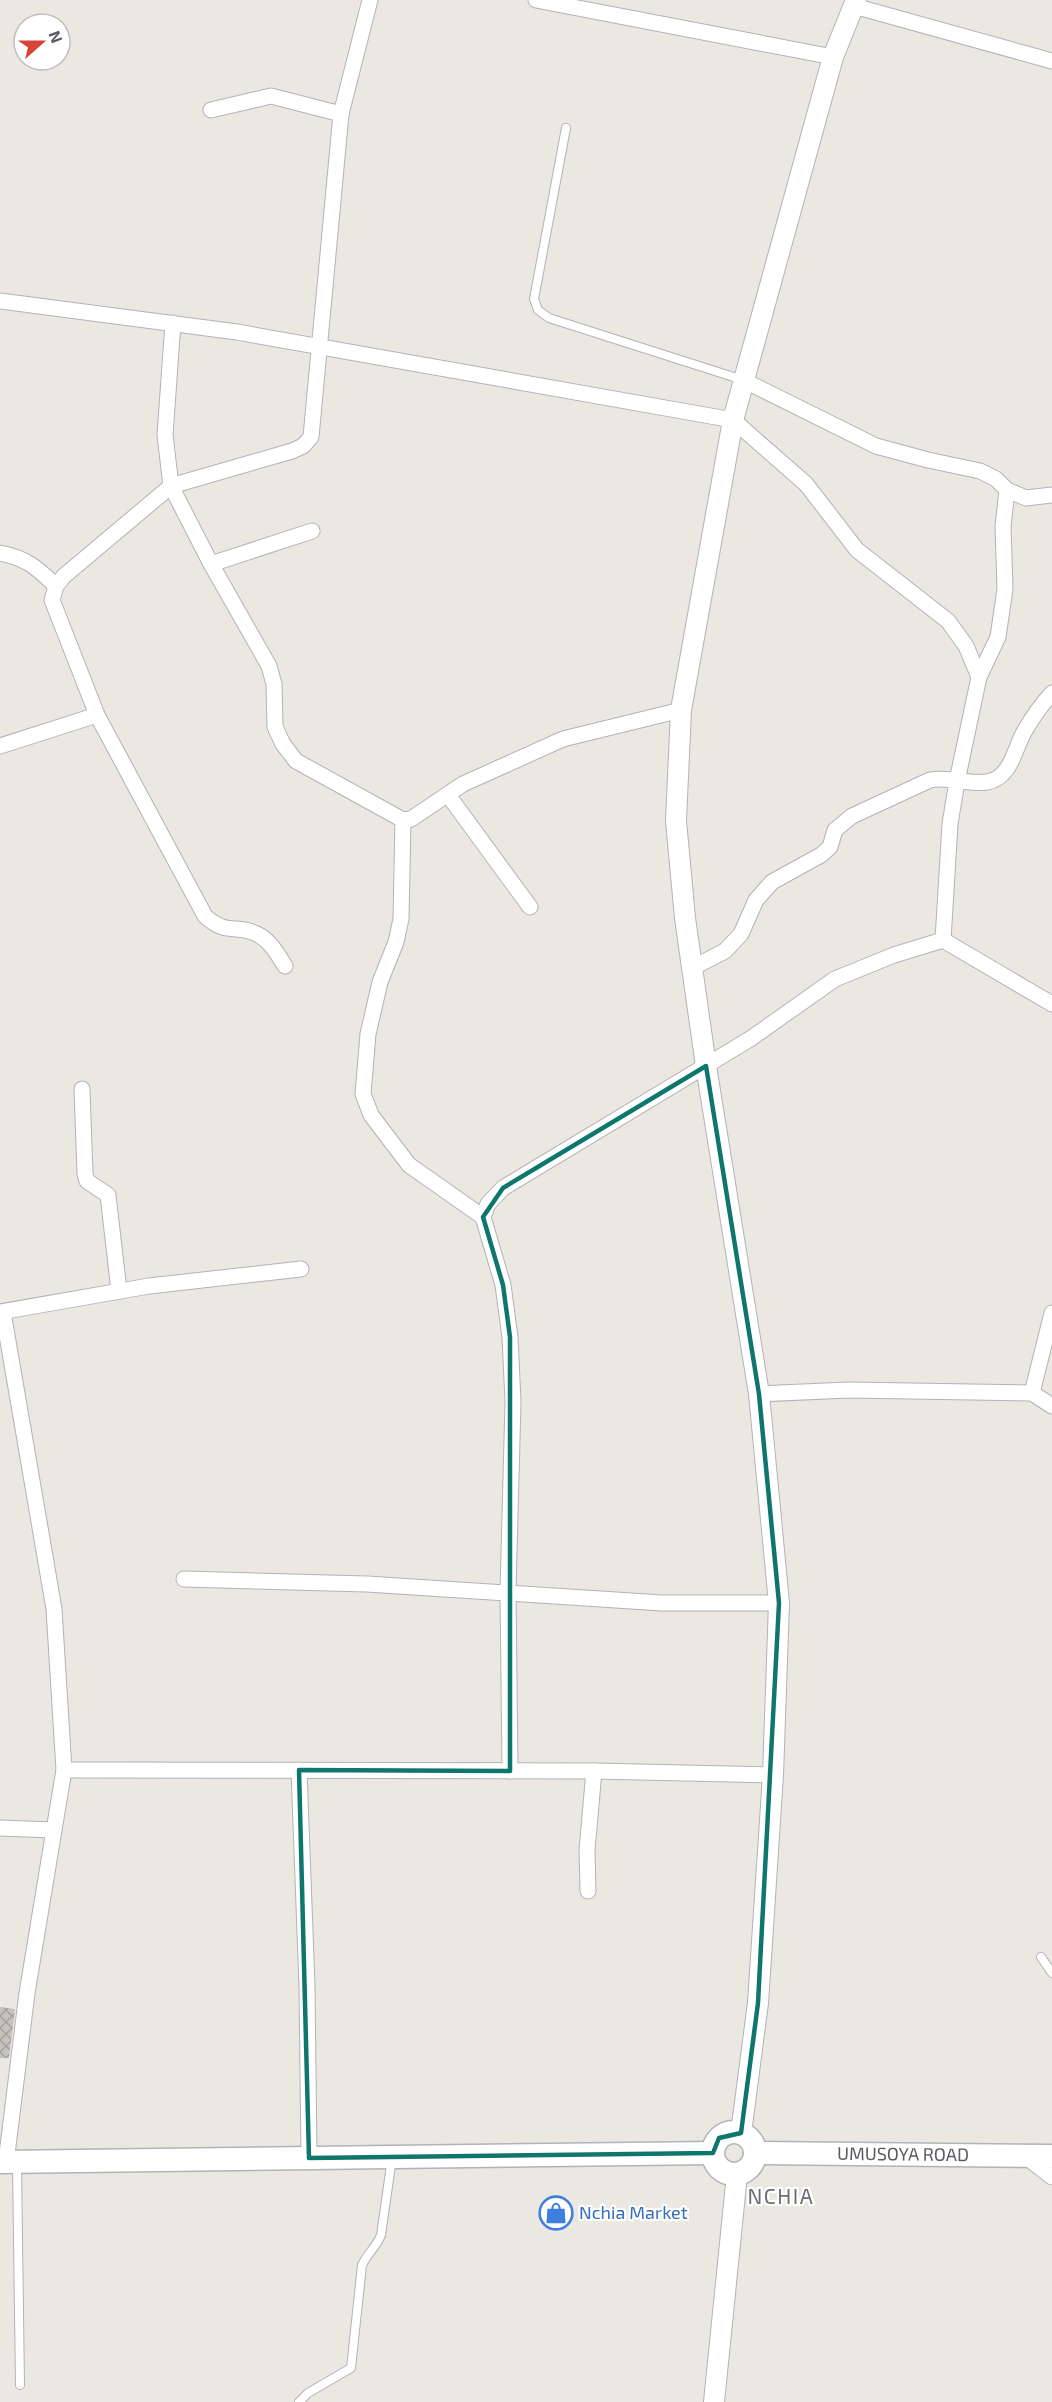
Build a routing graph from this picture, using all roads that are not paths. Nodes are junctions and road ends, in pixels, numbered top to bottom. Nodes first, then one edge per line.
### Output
1 (370, 0) edge
2 (536, 0) edge
3 (855, 3) edge
4 (833, 57) junction
5 (1052, 61) edge
6 (211, 110) dead end
7 (340, 114) junction
8 (566, 128) dead end
9 (0, 301) edge
10 (173, 323) junction
11 (318, 347) junction
12 (745, 381) junction
13 (734, 420) junction
14 (171, 486) junction
15 (1007, 490) junction
16 (1052, 495) edge
17 (312, 531) dead end
18 (0, 553) edge
19 (211, 564) junction
20 (56, 586) junction
21 (979, 676) junction
22 (1052, 693) edge
23 (681, 710) junction
24 (97, 715) junction
25 (0, 746) edge
26 (957, 781) junction
27 (448, 795) junction
28 (403, 820) junction
29 (530, 907) dead end
30 (943, 940) junction
31 (285, 966) dead end
32 (692, 968) junction
33 (1052, 1005) edge
34 (706, 1066) junction
35 (82, 1089) dead end
36 (483, 1217) junction
37 (301, 1269) dead end
38 (119, 1292) junction
39 (2, 1312) edge
40 (1052, 1313) edge
41 (1032, 1393) junction
42 (759, 1394) junction
43 (1052, 1406) edge
44 (184, 1579) dead end
45 (508, 1592) junction
46 (779, 1603) junction
47 (64, 1770) junction
48 (299, 1770) junction
49 (510, 1771) junction
50 (594, 1772) junction
51 (773, 1775) junction
52 (0, 1828) edge
53 (53, 1830) junction
54 (588, 1891) dead end
55 (1041, 1957) dead end
56 (1052, 1973) edge
57 (741, 2133) junction
58 (713, 2153) junction
59 (755, 2154) junction
60 (1025, 2156) junction
61 (1052, 2156) edge
62 (392, 2157) junction
63 (309, 2158) junction
64 (8, 2162) edge
65 (737, 2174) junction
66 (1052, 2177) edge
67 (20, 2385) dead end
68 (299, 2402) edge
69 (714, 2402) edge

1 - 7 street
2 - 4 street
3 - 4 street
3 - 5 street
4 - 12 street
6 - 7 street
7 - 11 street
8 - 12 lane
9 - 10 street
10 - 11 street
10 - 14 street
11 - 13 street
11 - 14 street
12 - 13 street
12 - 15 street
13 - 21 street
13 - 23 street
14 - 19 street
14 - 20 street
15 - 16 street
15 - 21 street
17 - 19 street
18 - 20 street
19 - 28 street
20 - 24 street
21 - 26 street
22 - 26 street
23 - 27 street
23 - 32 street
24 - 25 street
24 - 31 street
26 - 30 street
26 - 32 street
27 - 28 street
27 - 29 street
28 - 36 street
30 - 33 street
30 - 34 street
32 - 34 street
34 - 36 street
34 - 42 street
35 - 38 street
36 - 45 street
37 - 38 street
38 - 39 street
39 - 47 street
40 - 41 street
41 - 42 street
41 - 43 street
42 - 46 street
44 - 45 street
45 - 46 street
45 - 49 street
46 - 51 street
47 - 48 street
47 - 53 street
48 - 49 street
48 - 63 street
49 - 50 street
50 - 51 street
50 - 54 street
51 - 57 street
52 - 53 street
53 - 64 street
55 - 56 lane
57 - 58 main road
57 - 59 main road
58 - 62 main road
58 - 65 main road
59 - 60 main road, UMUSOYA ROAD
59 - 65 main road
60 - 61 main road, UMUSOYA ROAD
60 - 66 street
62 - 63 main road
62 - 68 lane
63 - 64 main road
64 - 67 lane
65 - 69 street

